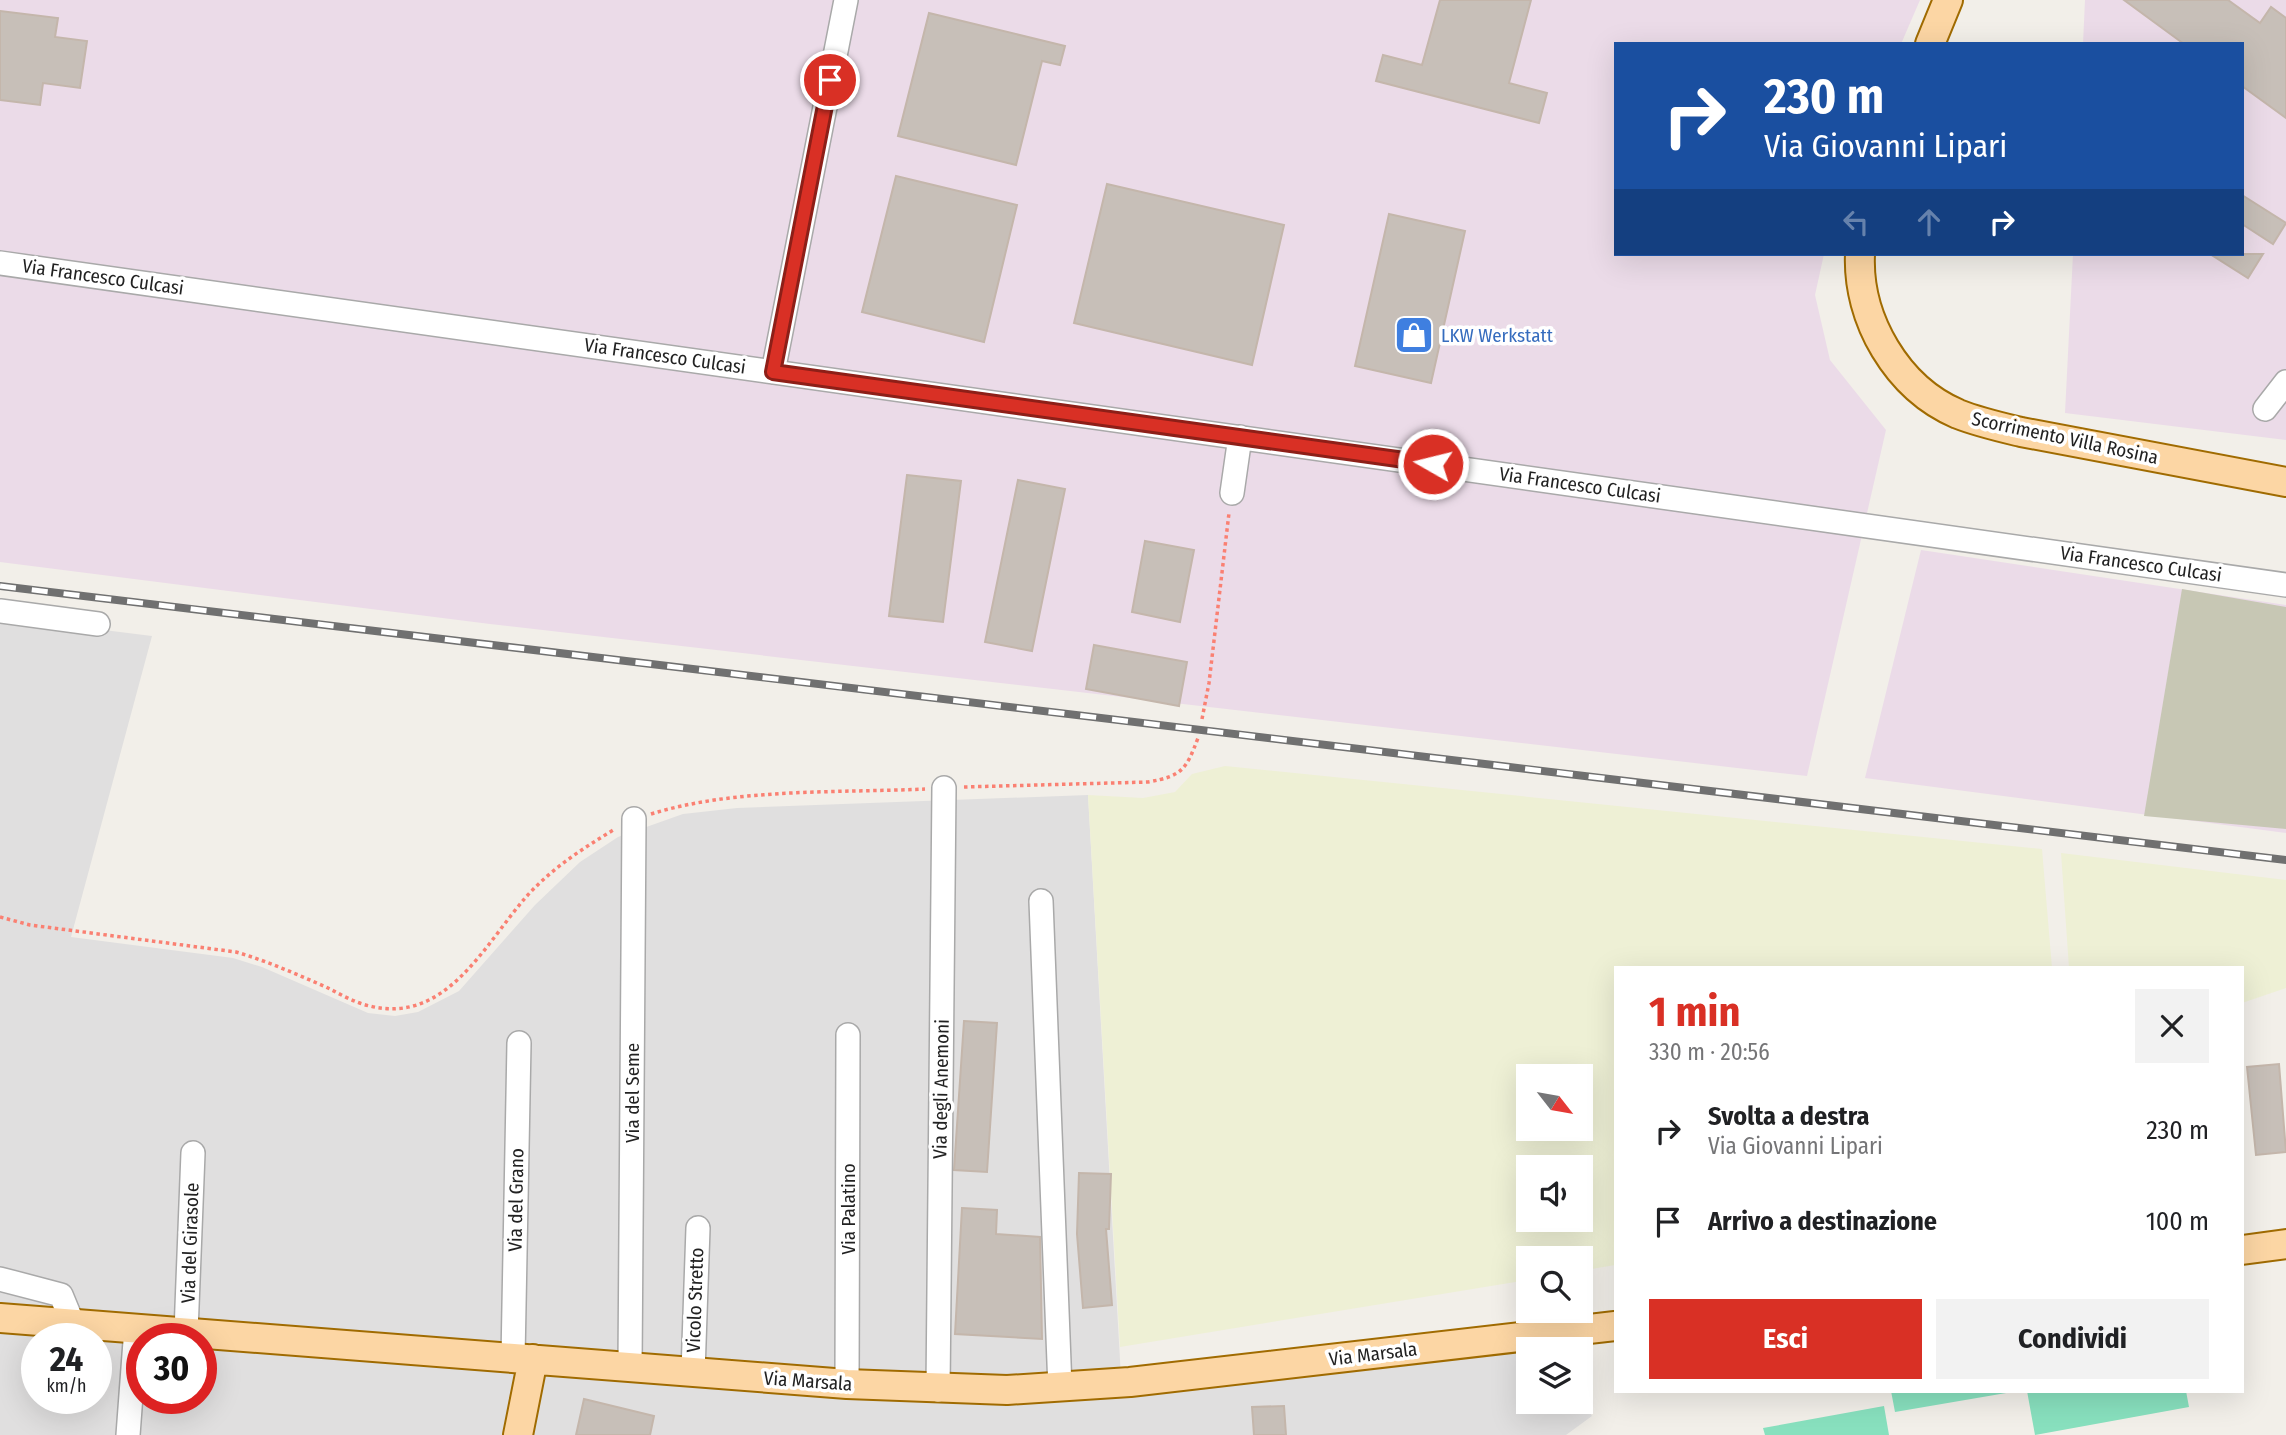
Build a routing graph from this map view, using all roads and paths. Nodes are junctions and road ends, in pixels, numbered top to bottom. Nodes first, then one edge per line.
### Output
1 (846, 0) edge
2 (1948, 0) edge
3 (1931, 42) edge
4 (1860, 256) edge
5 (0, 263) edge
6 (773, 372) junction
7 (2286, 382) edge
8 (2265, 410) dead end
9 (1240, 437) junction
10 (2286, 482) edge
11 (1232, 493) joint
12 (2286, 585) edge
13 (0, 611) edge
14 (98, 624) dead end
15 (1202, 719) dead end
16 (1198, 738) dead end
17 (944, 788) junction
18 (634, 820) junction
19 (1041, 901) dead end
20 (0, 917) edge
21 (848, 1035) dead end
22 (519, 1042) dead end
23 (193, 1153) dead end
24 (698, 1228) dead end
25 (2286, 1244) edge
26 (2244, 1250) edge
27 (0, 1279) edge
28 (0, 1318) edge
29 (61, 1323) edge
30 (73, 1323) edge
31 (186, 1323) edge
32 (1614, 1326) edge
33 (217, 1334) edge
34 (523, 1359) junction
35 (630, 1367) junction
36 (693, 1372) junction
37 (848, 1384) junction
38 (1060, 1388) junction
39 (938, 1390) junction
40 (130, 1414) edge
41 (128, 1435) edge
42 (518, 1435) edge

1 - 6 street
2 - 3 main road
4 - 10 main road, Scorrimento Villa Rosina
5 - 6 street, Via Francesco Culcasi
6 - 9 street, Via Francesco Culcasi
7 - 8 street
9 - 11 street
9 - 12 street, Via Francesco Culcasi
11 - 15 path
13 - 14 street
16 - 17 path
17 - 18 path
17 - 39 street, Via degli Anemoni
18 - 20 path
18 - 35 street, Via del Seme
19 - 38 street
21 - 37 street, Via Palatino
22 - 34 street, Via del Grano
23 - 31 street, Via del Girasole
24 - 36 street, Vicolo Stretto
25 - 26 main road
27 - 30 street
28 - 29 main road, Via Marsala
32 - 38 main road, Via Marsala
33 - 34 main road, Via Marsala
34 - 35 main road, Via Marsala
34 - 42 main road
35 - 36 main road, Via Marsala
36 - 37 main road, Via Marsala
37 - 39 main road, Via Marsala
38 - 39 main road, Via Marsala
40 - 41 street

